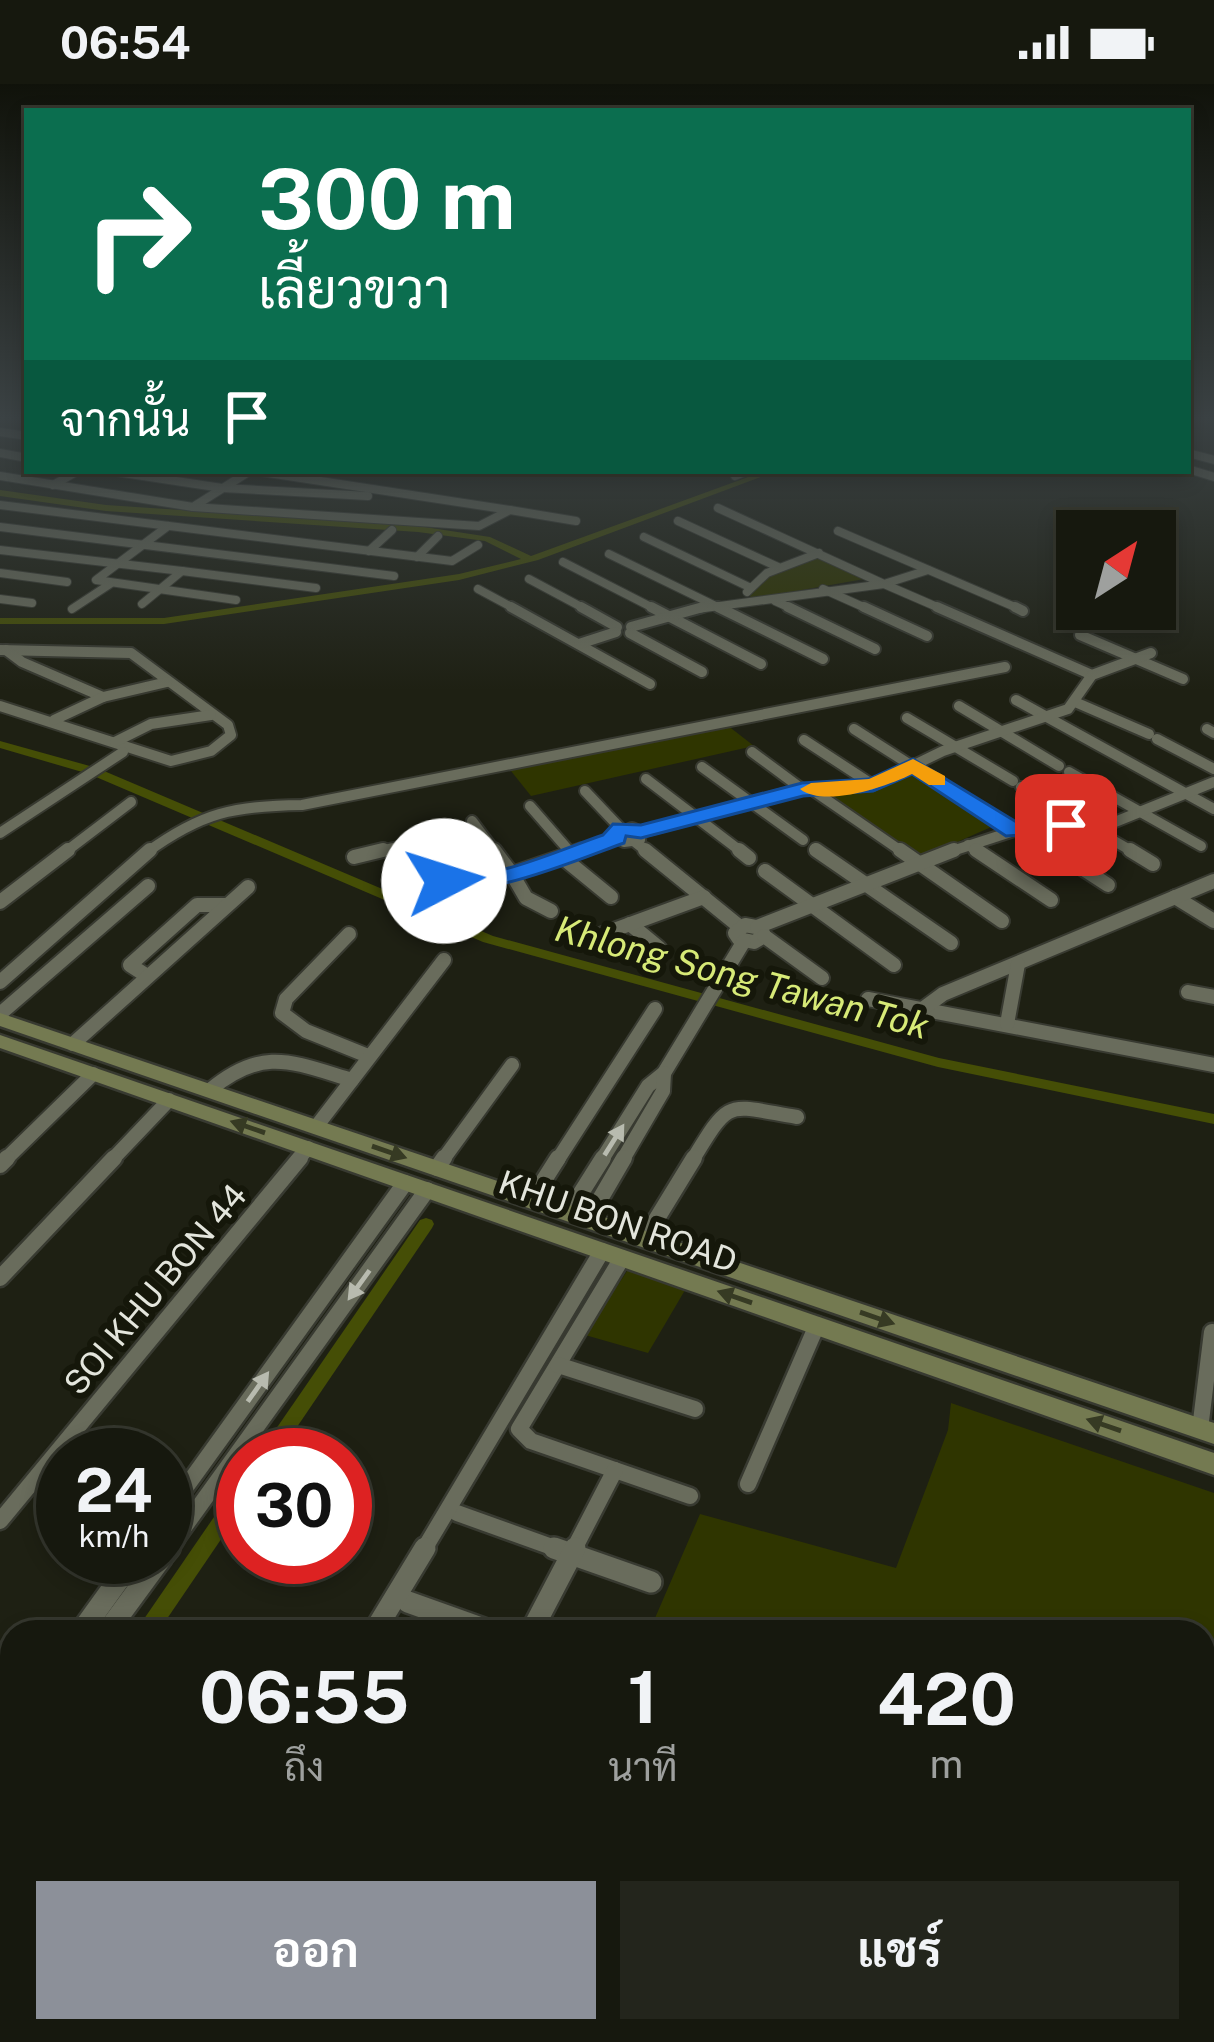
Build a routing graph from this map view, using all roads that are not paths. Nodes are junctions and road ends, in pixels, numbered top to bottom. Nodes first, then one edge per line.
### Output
1 (27, 508) edge
2 (214, 508) edge
3 (498, 508) edge
4 (718, 508) dead end
5 (509, 510) junction
6 (195, 519) dead end
7 (576, 521) dead end
8 (678, 521) dead end
9 (242, 522) dead end
10 (292, 524) dead end
11 (168, 526) junction
12 (0, 527) edge
13 (184, 528) junction
14 (392, 530) dead end
15 (838, 531) dead end
16 (228, 533) junction
17 (332, 535) dead end
18 (438, 536) dead end
19 (644, 537) dead end
20 (279, 540) junction
21 (142, 545) junction
22 (321, 545) junction
23 (478, 545) dead end
24 (338, 548) junction
25 (0, 550) edge
26 (368, 551) junction
27 (204, 553) junction
28 (819, 553) junction
29 (609, 554) dead end
30 (394, 555) junction
31 (417, 557) junction
32 (260, 560) junction
33 (563, 562) dead end
34 (116, 564) junction
35 (317, 567) junction
36 (778, 567) junction
37 (928, 570) junction
38 (182, 572) junction
39 (0, 574) edge
40 (374, 574) junction
41 (394, 576) dead end
42 (238, 579) junction
43 (529, 579) dead end
44 (68, 582) dead end
45 (110, 584) junction
46 (884, 584) junction
47 (296, 586) junction
48 (749, 587) junction
49 (316, 588) dead end
50 (478, 589) dead end
51 (823, 589) junction
52 (159, 590) junction
53 (217, 597) junction
54 (0, 598) edge
55 (236, 600) dead end
56 (775, 601) junction
57 (32, 603) dead end
58 (748, 603) junction
59 (142, 604) dead end
60 (716, 605) junction
61 (72, 609) dead end
62 (1023, 611) dead end
63 (665, 615) junction
64 (616, 629) junction
65 (630, 630) junction
66 (1080, 635) dead end
67 (927, 636) dead end
68 (579, 644) junction
69 (3, 650) edge
70 (875, 650) dead end
71 (1151, 653) dead end
72 (1135, 658) junction
73 (823, 659) dead end
74 (761, 664) dead end
75 (1005, 667) dead end
76 (702, 672) dead end
77 (1092, 675) junction
78 (1183, 679) dead end
79 (167, 682) junction
80 (650, 683) dead end
81 (103, 698) junction
82 (1016, 700) dead end
83 (1075, 702) junction
84 (0, 706) edge
85 (959, 706) dead end
86 (211, 715) junction
87 (1047, 716) junction
88 (908, 718) dead end
89 (53, 720) junction
90 (854, 729) dead end
91 (1002, 731) junction
92 (804, 740) dead end
93 (957, 746) junction
94 (119, 747) junction
95 (752, 752) dead end
96 (913, 766) junction
97 (702, 767) dead end
98 (1214, 769) edge
99 (646, 779) dead end
100 (1214, 782) edge
101 (873, 785) junction
102 (807, 789) junction
103 (586, 791) dead end
104 (1185, 794) junction
105 (748, 800) junction
106 (131, 802) dead end
107 (530, 806) dead end
108 (1214, 809) edge
109 (1140, 811) junction
110 (694, 816) junction
111 (472, 820) dead end
112 (1091, 827) junction
113 (1018, 830) junction
114 (0, 833) edge
115 (618, 834) junction
116 (638, 837) junction
117 (803, 840) dead end
118 (968, 845) junction
119 (1201, 846) dead end
120 (815, 850) dead end
121 (567, 855) junction
122 (354, 857) dead end
123 (749, 858) dead end
124 (918, 864) junction
125 (1153, 864) dead end
126 (765, 871) dead end
127 (512, 874) junction
128 (1214, 881) edge
129 (865, 884) junction
130 (1108, 885) dead end
131 (148, 886) dead end
132 (248, 887) dead end
133 (611, 897) dead end
134 (704, 897) junction
135 (1175, 897) junction
136 (1052, 900) dead end
137 (0, 902) edge
138 (810, 904) junction
139 (225, 905) junction
140 (551, 911) dead end
141 (1002, 921) dead end
142 (1214, 921) edge
143 (630, 924) junction
144 (760, 931) junction
145 (349, 934) dead end
146 (742, 934) junction
147 (592, 938) dead end
148 (951, 944) dead end
149 (659, 948) dead end
150 (444, 960) dead end
151 (1018, 964) junction
152 (894, 965) dead end
153 (148, 976) junction
154 (822, 978) dead end
155 (0, 982) edge
156 (1188, 992) dead end
157 (1214, 997) edge
158 (868, 999) dead end
159 (655, 1009) dead end
160 (924, 1009) junction
161 (0, 1016) edge
162 (1007, 1024) junction
163 (0, 1041) edge
164 (73, 1044) junction
165 (368, 1056) junction
166 (512, 1065) dead end
167 (1214, 1065) edge
168 (94, 1074) junction
169 (352, 1080) junction
170 (210, 1090) junction
171 (170, 1100) junction
172 (797, 1117) dead end
173 (312, 1137) junction
174 (0, 1165) edge
175 (423, 1180) junction
176 (532, 1199) junction
177 (579, 1215) junction
178 (644, 1238) junction
179 (612, 1254) junction
180 (0, 1277) edge
181 (817, 1325) junction
182 (1212, 1332) edge
183 (558, 1365) junction
184 (695, 1409) dead end
185 (1207, 1431) edge
186 (1214, 1464) edge
187 (615, 1470) junction
188 (192, 1481) edge
189 (748, 1484) dead end
190 (690, 1496) dead end
191 (458, 1513) dead end
192 (192, 1514) edge
193 (0, 1521) edge
194 (571, 1554) junction
195 (651, 1582) dead end
196 (116, 1584) edge
197 (143, 1584) edge
198 (408, 1602) dead end
199 (90, 1620) edge
200 (116, 1620) edge
201 (382, 1620) edge
202 (458, 1620) edge
203 (537, 1620) edge

1 - 11 street
2 - 5 street
3 - 5 street
4 - 28 street
5 - 7 street
6 - 13 street
8 - 36 street
9 - 16 street
10 - 20 street
11 - 13 street
11 - 21 street
12 - 21 street
13 - 16 street
14 - 26 street
15 - 37 street
16 - 20 street
16 - 27 street
17 - 22 street
18 - 31 street
19 - 48 street
20 - 22 street
20 - 32 street
21 - 27 street
21 - 34 street
22 - 24 street
23 - 31 street
24 - 26 street
24 - 35 street
25 - 34 street
26 - 30 street
27 - 32 street
27 - 38 street
28 - 36 street
28 - 46 street
29 - 60 street
30 - 31 street
30 - 40 street
32 - 35 street
32 - 42 street
33 - 63 street
34 - 38 street
34 - 45 street
35 - 40 street
35 - 47 street
36 - 48 street
37 - 46 street
37 - 62 street
38 - 42 street
38 - 52 street
39 - 44 street
40 - 41 street
42 - 47 street
42 - 53 street
43 - 64 street
45 - 52 street
45 - 61 street
46 - 51 street
46 - 77 street
47 - 49 street
48 - 58 street
50 - 68 street
51 - 56 street
51 - 67 street
52 - 53 street
52 - 59 street
53 - 55 street
54 - 57 street
56 - 58 street
56 - 70 street
58 - 60 street
60 - 63 street
60 - 73 street
63 - 65 street
63 - 74 street
64 - 65 street
64 - 68 street
65 - 76 street
66 - 72 street
68 - 80 street
69 - 79 street
69 - 81 street
71 - 72 street
72 - 77 street
72 - 78 street
75 - 155 street
77 - 83 street
79 - 81 street
79 - 86 street
81 - 89 street
82 - 87 street
83 - 87 street
83 - 98 street
84 - 89 street
85 - 91 street
86 - 94 street
86 - 94 street
87 - 91 street
87 - 104 street
88 - 93 street
89 - 94 street
90 - 96 street
91 - 93 street
91 - 109 street
92 - 101 street
93 - 96 street
93 - 112 street
94 - 114 street
95 - 102 street
96 - 101 street
96 - 113 street
97 - 105 street
99 - 110 street
100 - 104 street
101 - 102 street
102 - 105 street
102 - 124 street
103 - 115 street
104 - 108 street
104 - 109 street
105 - 110 street
105 - 117 street
106 - 137 street
107 - 121 street
109 - 112 street
109 - 119 street
110 - 116 street
110 - 123 street
111 - 127 street
112 - 113 street
112 - 125 street
113 - 118 street
113 - 130 street
115 - 116 street
115 - 121 street
116 - 134 street
118 - 124 street
118 - 136 street
120 - 129 street
121 - 127 street
121 - 133 street
122 - 127 street
124 - 129 street
124 - 141 street
126 - 138 street
127 - 140 street
128 - 135 street
129 - 138 street
129 - 148 street
131 - 161 street
132 - 139 street
134 - 143 street
134 - 146 street
135 - 142 street
135 - 151 street
138 - 144 street
138 - 152 street
139 - 153 street
139 - 153 street
143 - 147 street
143 - 149 street
144 - 146 street
144 - 154 street
145 - 165 street
146 - 177 street
150 - 165 street, SOI KHU BON 44
151 - 160 street
151 - 162 street
153 - 164 street
156 - 157 street
158 - 160 street
159 - 176 street
160 - 162 street
161 - 164 main road, KHU BON ROAD
162 - 167 street
163 - 168 main road, KHU BON ROAD
164 - 170 main road, KHU BON ROAD
165 - 169 street, SOI KHU BON 44
166 - 175 street
168 - 171 main road, KHU BON ROAD
168 - 174 street
169 - 170 street
169 - 173 street, SOI KHU BON 44
170 - 173 main road, KHU BON ROAD
173 -> 171 main road, KHU BON ROAD
171 - 180 street
172 - 178 street
173 - 175 main road, KHU BON ROAD
173 -> 175 main road, KHU BON ROAD
173 - 193 street, SOI KHU BON 44
175 - 176 main road, KHU BON ROAD
175 - 179 main road, KHU BON ROAD
188 -> 175 street
175 -> 192 street
176 - 177 main road, KHU BON ROAD
177 - 178 main road, KHU BON ROAD
178 -> 185 main road, KHU BON ROAD
181 -> 179 main road, KHU BON ROAD
179 - 183 street
179 - 201 street
186 -> 181 main road, KHU BON ROAD
181 - 189 street
182 - 185 street
183 - 184 street
183 - 187 street
187 - 190 street
187 - 194 street
191 - 194 street
194 - 195 street
194 - 203 street
196 - 199 street
197 - 200 street
198 - 202 street

